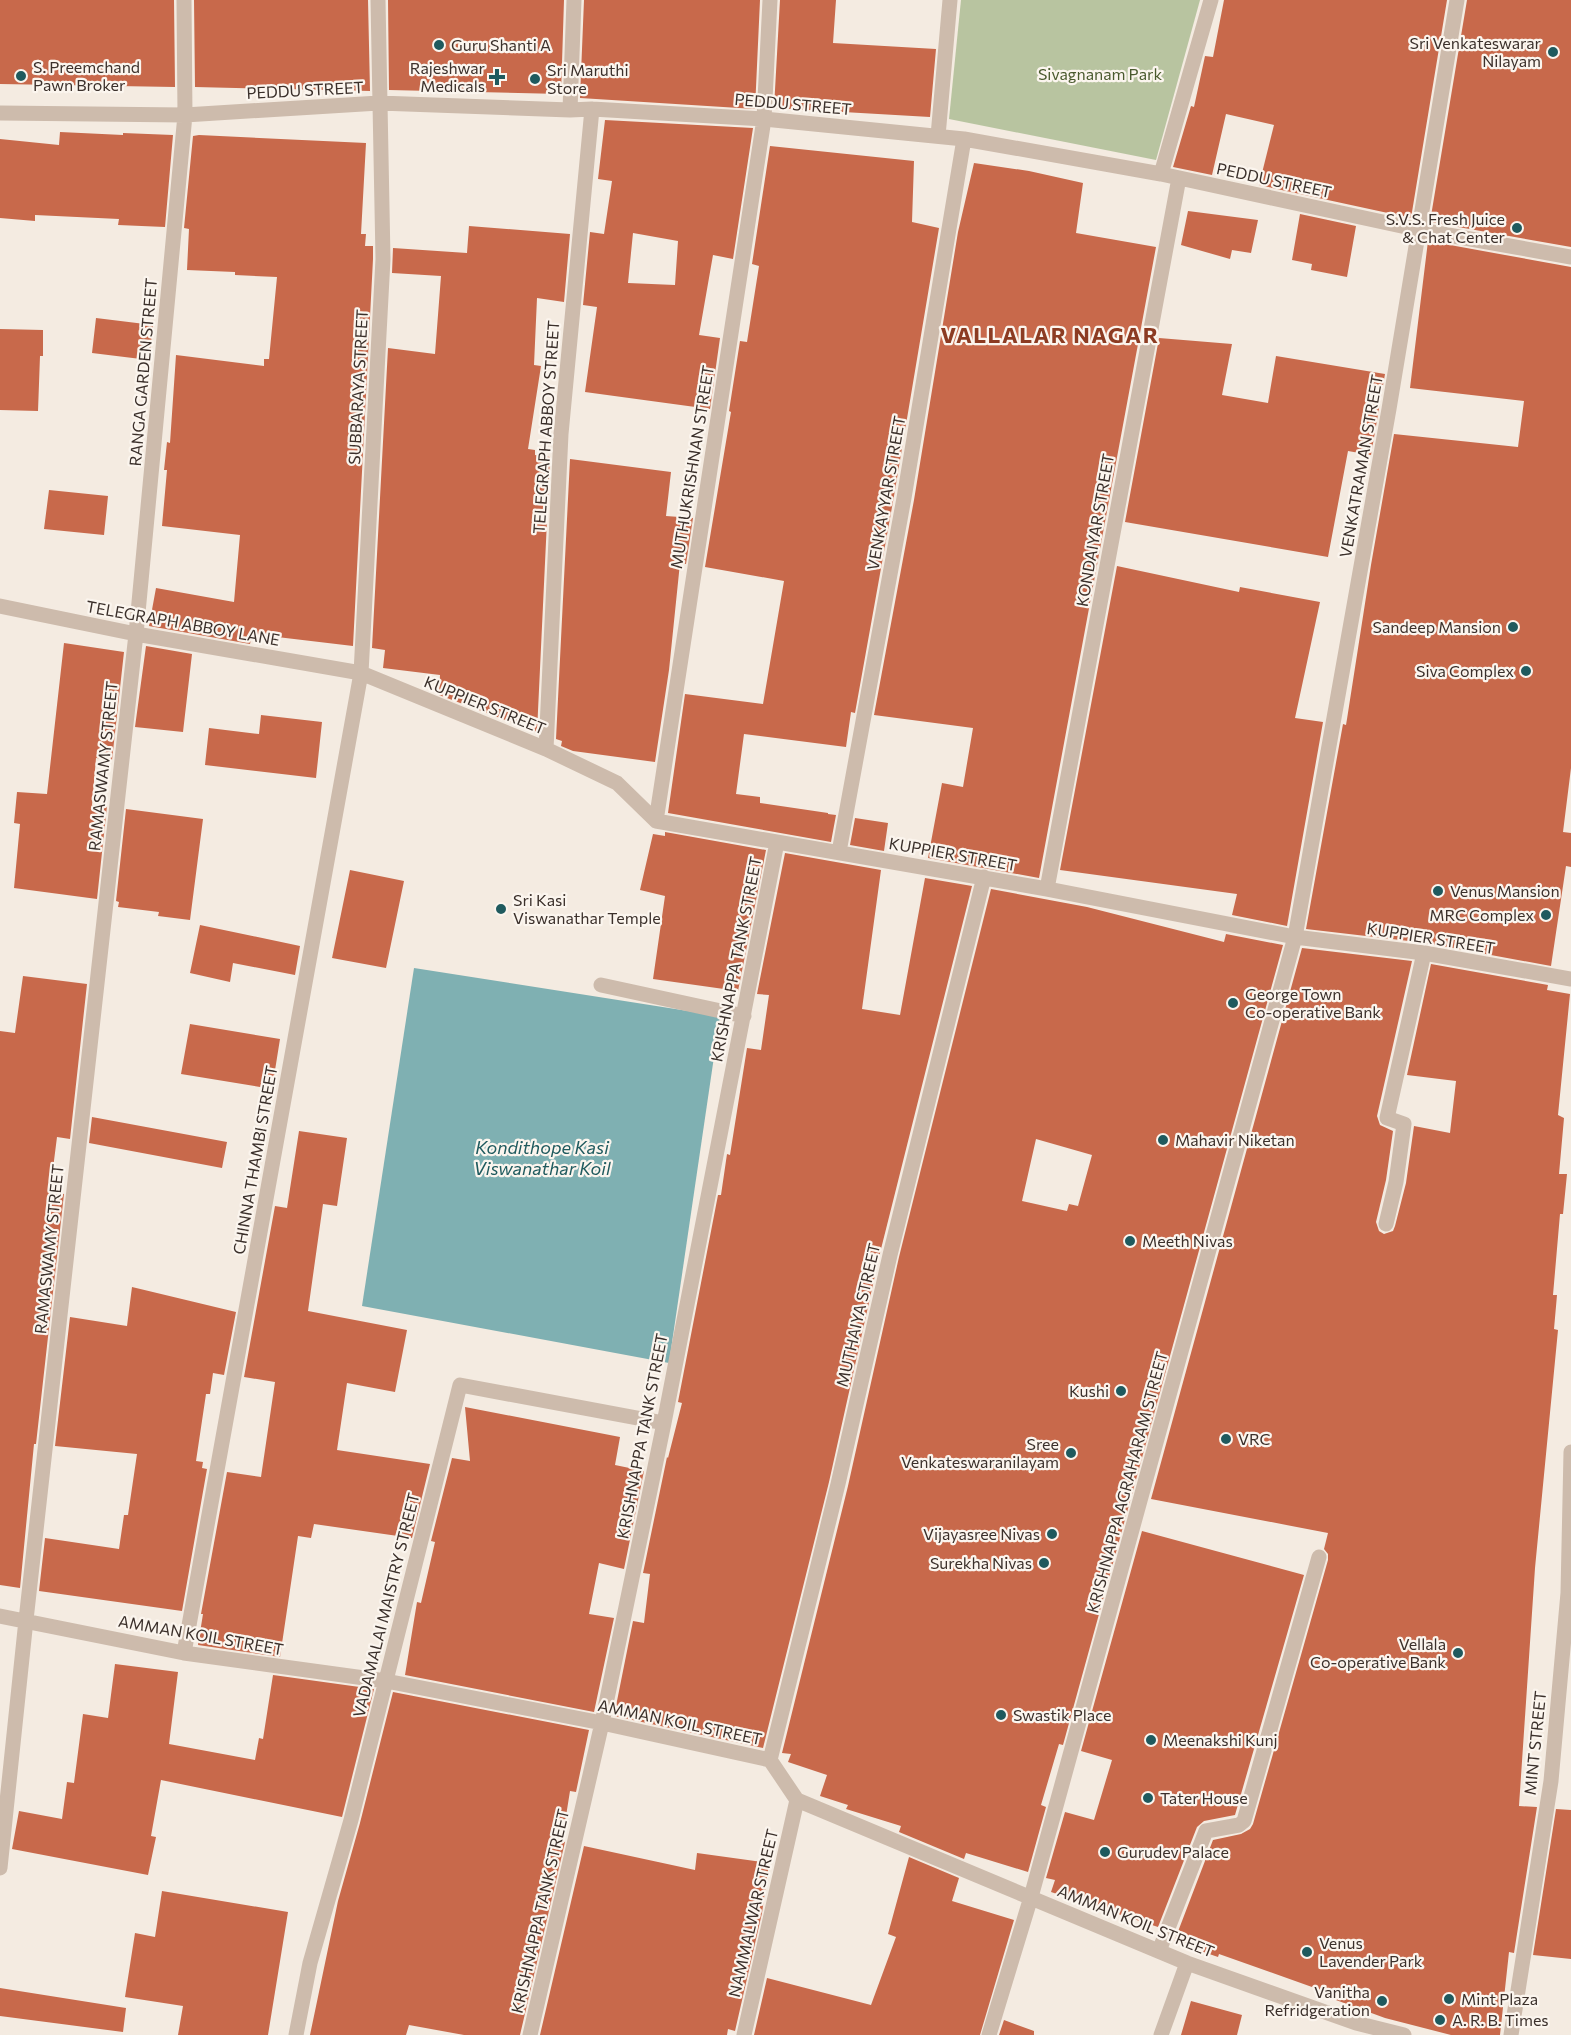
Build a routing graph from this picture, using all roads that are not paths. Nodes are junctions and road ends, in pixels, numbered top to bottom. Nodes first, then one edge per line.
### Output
1 (184, 0) edge
2 (378, 0) edge
3 (574, 0) edge
4 (770, 0) edge
5 (950, 0) edge
6 (1211, 0) edge
7 (1457, 0) edge
8 (379, 103) junction
9 (592, 109) junction
10 (570, 110) junction
11 (0, 113) edge
12 (185, 115) junction
13 (764, 119) junction
14 (938, 136) junction
15 (964, 139) junction
16 (1161, 174) junction
17 (1179, 178) junction
18 (1420, 230) junction
19 (1571, 257) edge
20 (0, 606) edge
21 (136, 634) junction
22 (360, 673) junction
23 (546, 749) junction
24 (656, 820) junction
25 (777, 842) junction
26 (839, 852) junction
27 (984, 878) junction
28 (1047, 889) junction
29 (1295, 937) junction
30 (1424, 953) junction
31 (1571, 979) edge
32 (601, 985) dead end
33 (744, 1016) junction
34 (1386, 1224) dead end
35 (664, 1423) junction
36 (1571, 1452) edge
37 (1319, 1557) dead end
38 (0, 1616) edge
39 (26, 1620) junction
40 (184, 1653) junction
41 (386, 1681) junction
42 (602, 1723) junction
43 (7, 1735) edge
44 (770, 1760) junction
45 (797, 1800) junction
46 (1, 1848) edge
47 (0, 1868) edge
48 (1031, 1897) junction
49 (1159, 1951) junction
50 (1187, 1963) junction
51 (1354, 2029) edge
52 (296, 2035) edge
53 (530, 2035) edge
54 (744, 2035) edge
55 (989, 2035) edge
56 (1161, 2035) edge
57 (1404, 2035) edge
58 (1511, 2035) edge

1 - 12 street, RANGA GARDEN STREET
2 - 8 street, SUBBARAYA STREET
3 - 10 street
4 - 13 street, MUTHUKRISHNAN STREET
5 - 14 street
6 - 16 street
7 - 18 street, VENKATRAMAN STREET
8 - 10 street, PEDDU STREET
8 - 12 street, PEDDU STREET
8 - 22 street, SUBBARAYA STREET
9 - 10 street, PEDDU STREET
9 - 13 street, PEDDU STREET
9 - 23 street, TELEGRAPH ABBOY STREET
11 - 12 street, PEDDU STREET
12 - 21 street, RANGA GARDEN STREET
13 - 14 street, PEDDU STREET
13 - 24 street, MUTHUKRISHNAN STREET
14 - 15 street, PEDDU STREET
15 - 16 street, PEDDU STREET
15 - 26 street, VENKAYYAR STREET
16 - 17 street, PEDDU STREET
17 - 18 street, PEDDU STREET
17 - 28 street, KONDAIYAR STREET
18 - 19 street, PEDDU STREET
18 - 29 street, VENKATRAMAN STREET
20 - 21 street, TELEGRAPH ABBOY LANE
21 - 22 street, TELEGRAPH ABBOY LANE
21 - 39 street, RAMASWAMY STREET
22 - 23 street, KUPPIER STREET
22 - 40 street, CHINNA THAMBI STREET
23 - 24 street, KUPPIER STREET
24 - 25 street, KUPPIER STREET
25 - 26 street, KUPPIER STREET
25 - 33 street, KRISHNAPPA TANK STREET
26 - 27 street, KUPPIER STREET
27 - 28 street, KUPPIER STREET
27 - 44 street, MUTHAIYA STREET
28 - 29 street, KUPPIER STREET
29 - 30 street, KUPPIER STREET
29 - 48 street, KRISHNAPPA AGRAHARAM STREET
30 - 31 street, KUPPIER STREET
30 - 34 street
32 - 33 street
33 - 35 street, KRISHNAPPA TANK STREET
35 - 41 street, VADAMALAI MAISTRY STREET
35 - 42 street, KRISHNAPPA TANK STREET
36 - 58 street, MINT STREET
37 - 49 street
38 - 39 street, AMMAN KOIL STREET
39 - 40 street, AMMAN KOIL STREET
39 - 43 street, RAMASWAMY STREET
40 - 41 street, AMMAN KOIL STREET
41 - 42 street, AMMAN KOIL STREET
41 - 52 street, VADAMALAI MAISTRY STREET
42 - 44 street, AMMAN KOIL STREET
42 - 53 street, KRISHNAPPA TANK STREET
43 - 46 street, RAMASWAMY STREET
44 - 45 street, AMMAN KOIL STREET
45 - 48 street, AMMAN KOIL STREET
45 - 54 street, NAMMALWAR STREET
46 - 47 street, RAMASWAMY STREET
48 - 49 street, AMMAN KOIL STREET
48 - 55 street, KRISHNAPPA AGRAHARAM STREET
49 - 50 street, AMMAN KOIL STREET
50 - 51 street, AMMAN KOIL STREET
50 - 56 street
51 - 57 street, AMMAN KOIL STREET

